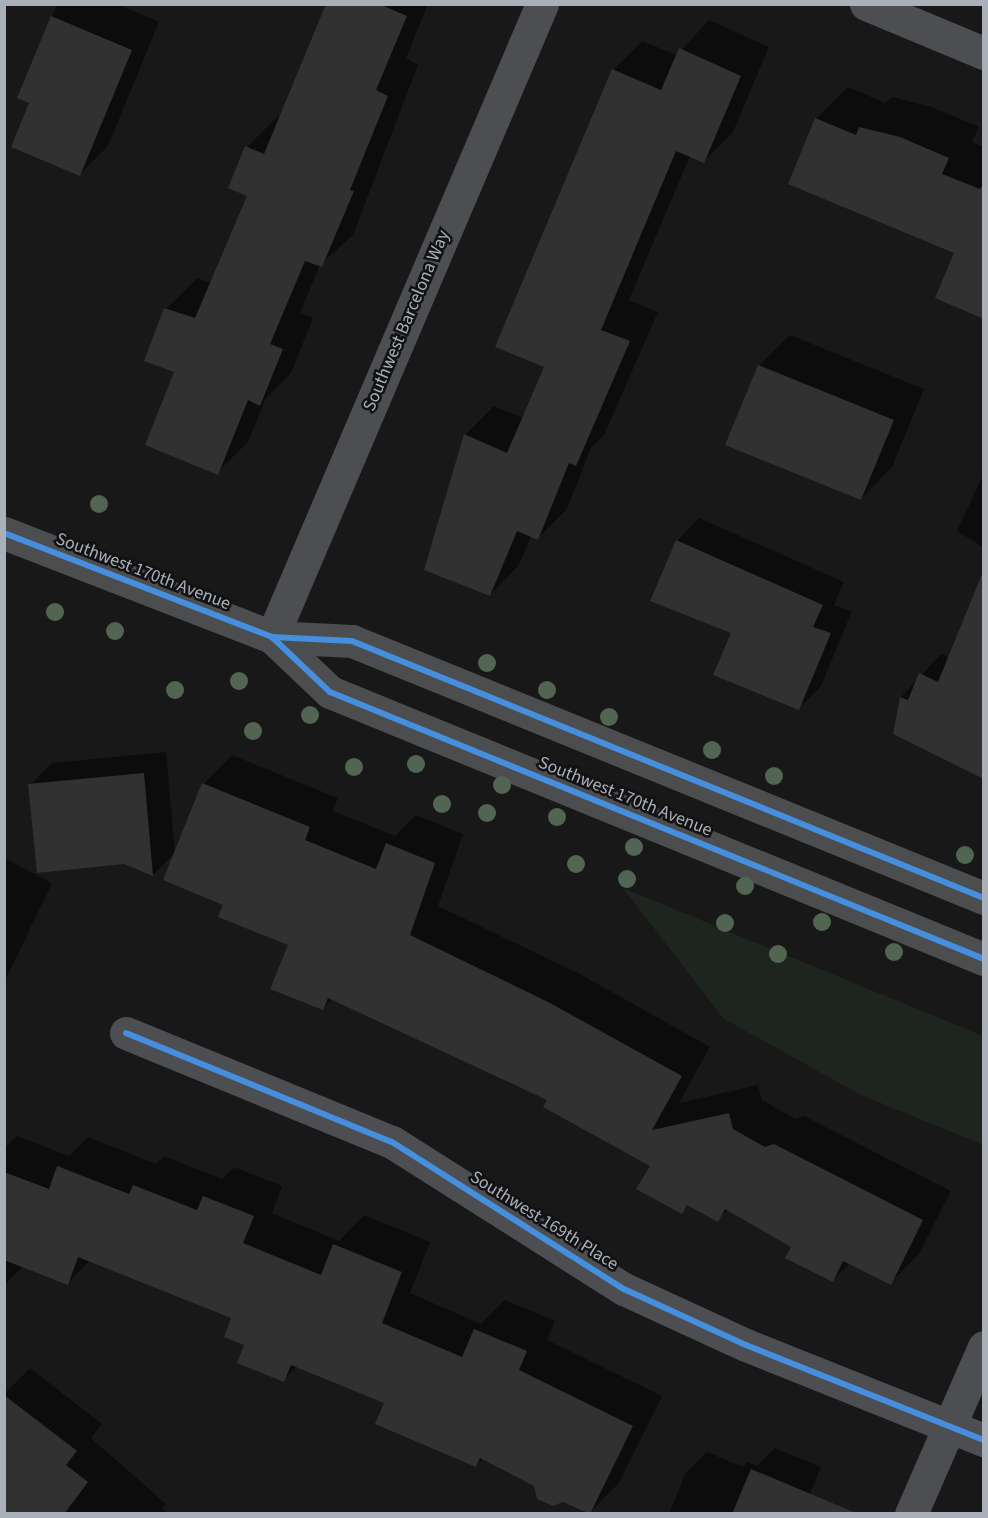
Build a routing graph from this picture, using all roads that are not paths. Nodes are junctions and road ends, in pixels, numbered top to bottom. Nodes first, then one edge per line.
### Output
1 (542, 4) edge
2 (866, 4) edge
3 (984, 53) edge
4 (4, 533) edge
5 (272, 637) junction
6 (984, 898) edge
7 (984, 959) edge
8 (126, 1033) dead end
9 (984, 1347) edge
10 (951, 1425) junction
11 (984, 1440) edge
12 (911, 1514) edge

1 - 5 street, Southwest Barcelona Way
2 - 3 street
4 - 5 main road, Southwest 170th Avenue
5 - 6 main road, Southwest 170th Avenue
5 - 7 main road, Southwest 170th Avenue
8 - 10 street, Southwest 169th Place
9 - 10 street
10 - 11 street, Southwest 169th Place
10 - 12 street

